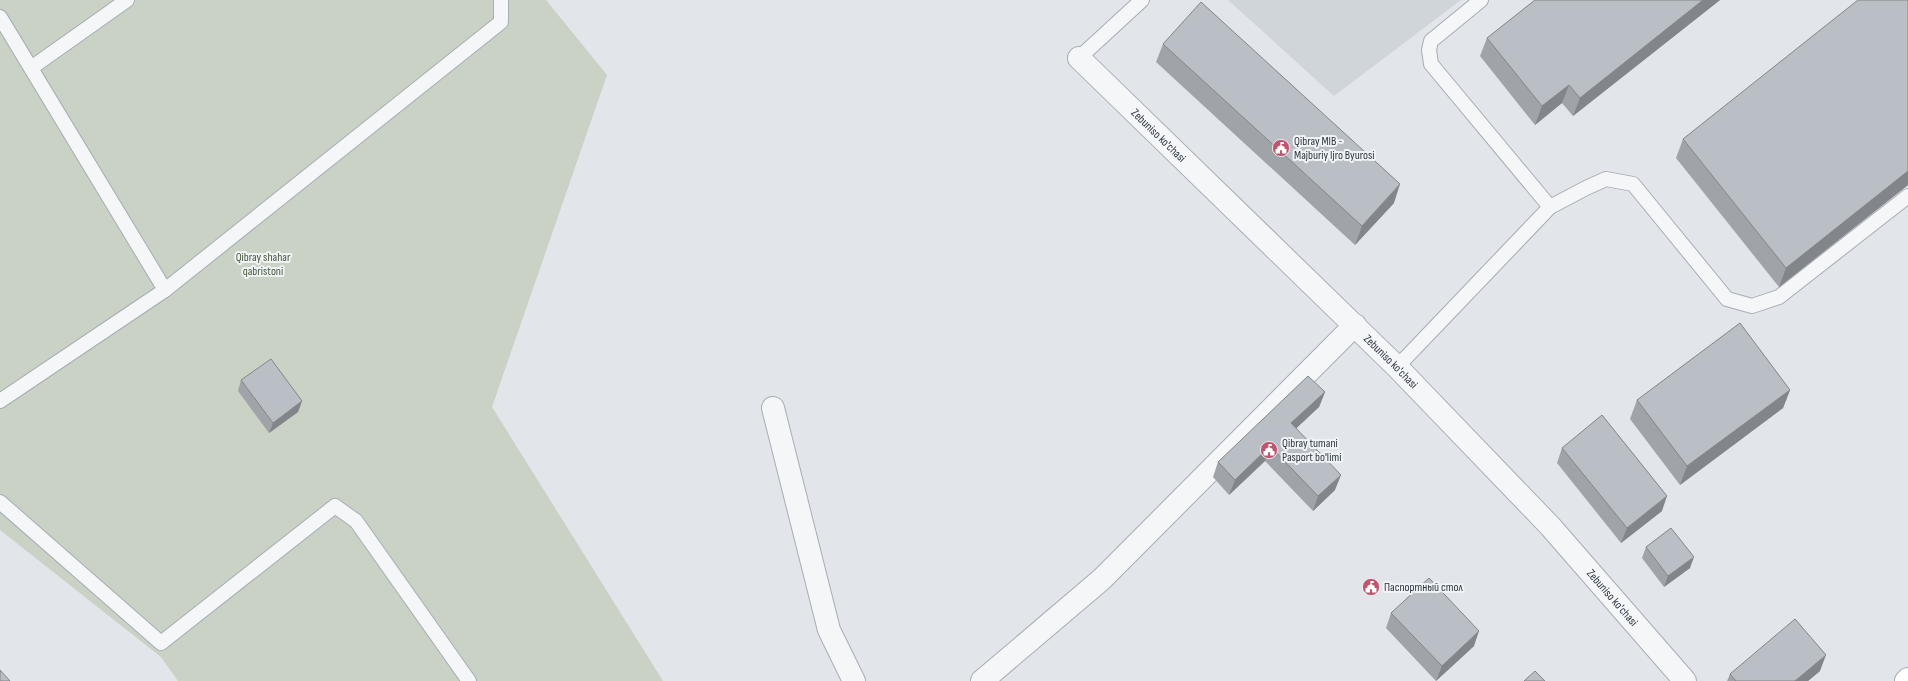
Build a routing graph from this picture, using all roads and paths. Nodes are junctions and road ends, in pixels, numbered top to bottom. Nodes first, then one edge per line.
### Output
1 (127, 0) edge
2 (501, 0) edge
3 (1142, 0) edge
4 (1481, 0) edge
5 (0, 17) edge
6 (1079, 58) joint
7 (31, 68) junction
8 (1908, 196) edge
9 (1550, 207) junction
10 (165, 290) junction
11 (1355, 325) junction
12 (1397, 367) junction
13 (0, 401) edge
14 (773, 408) dead end
15 (0, 502) edge
16 (469, 681) edge
17 (854, 681) edge
18 (982, 681) edge
19 (1685, 681) edge

1 - 7 lane
2 - 10 lane
3 - 6 lane
4 - 9 lane
5 - 7 lane
6 - 11 street, Zebuniso ko'chasi
7 - 10 lane
8 - 9 lane
9 - 12 lane
10 - 13 lane
11 - 12 street, Zebuniso ko'chasi
11 - 18 street
12 - 19 street, Zebuniso ko'chasi
14 - 17 street
15 - 16 lane

